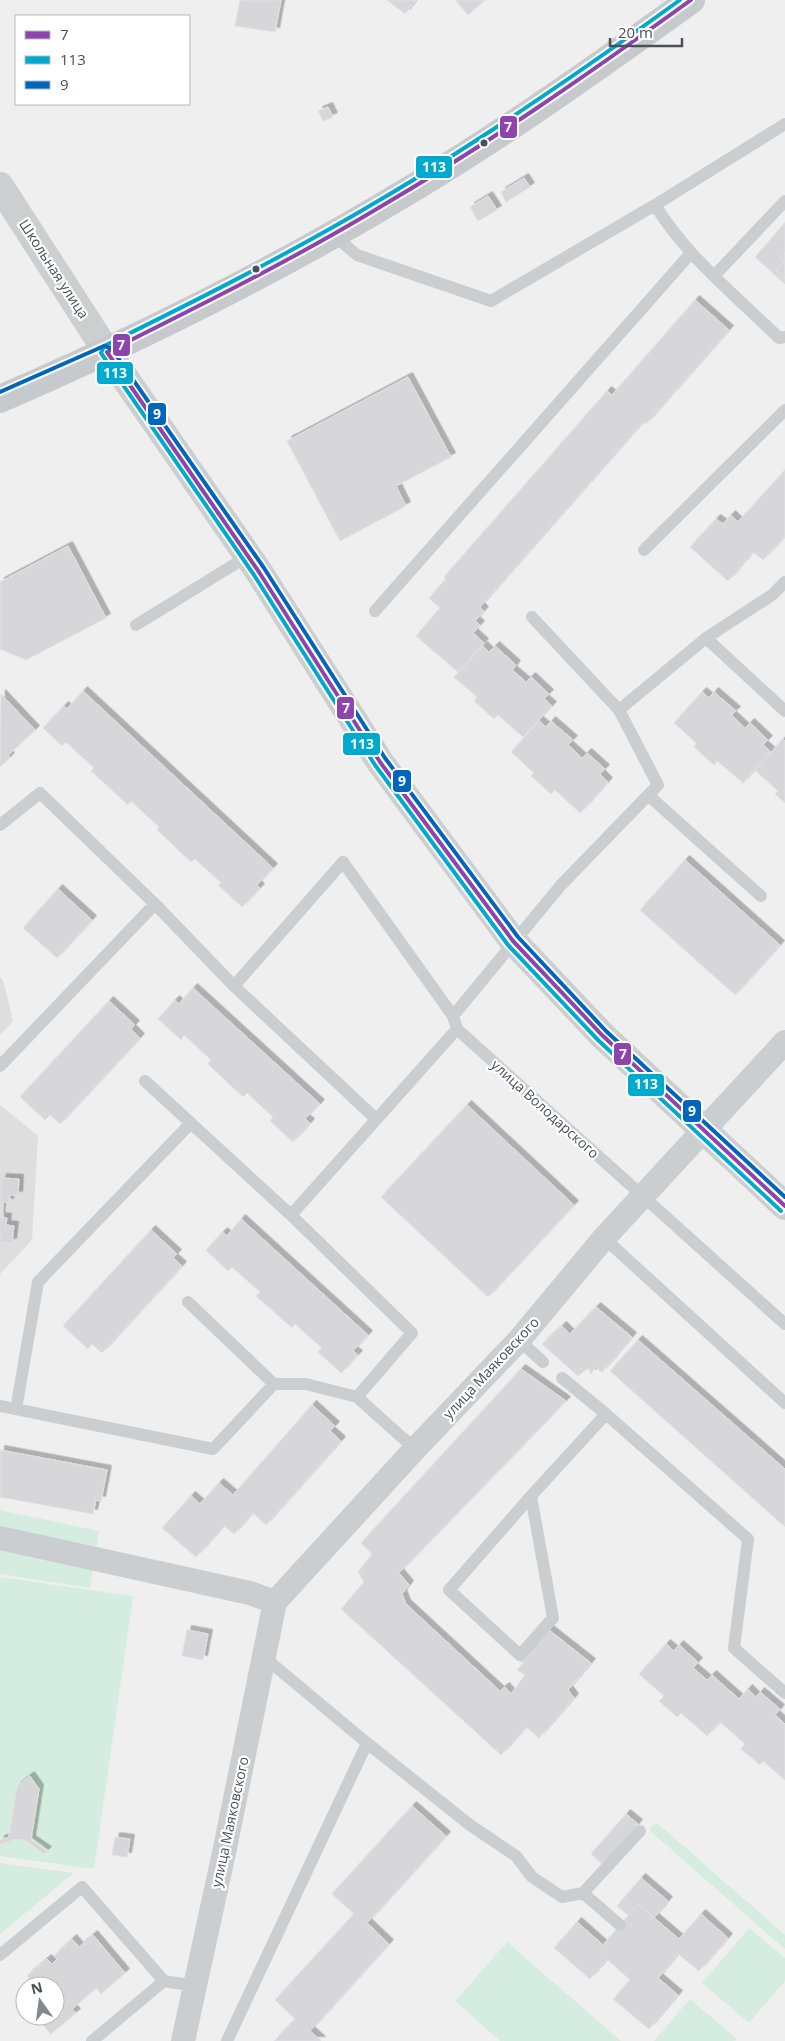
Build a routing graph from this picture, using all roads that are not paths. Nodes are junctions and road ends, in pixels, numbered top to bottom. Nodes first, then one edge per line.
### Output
1 (692, 0) edge
2 (785, 124) edge
3 (0, 186) edge
4 (785, 200) edge
5 (655, 205) junction
6 (332, 234) junction
7 (691, 253) junction
8 (714, 276) junction
9 (785, 337) edge
10 (107, 352) junction
11 (0, 399) edge
12 (785, 410) edge
13 (644, 550) dead end
14 (248, 556) junction
15 (785, 582) edge
16 (785, 591) edge
17 (772, 595) junction
18 (375, 610) dead end
19 (532, 617) dead end
20 (136, 625) dead end
21 (706, 638) junction
22 (619, 710) junction
23 (785, 711) edge
24 (648, 795) junction
25 (0, 826) edge
26 (761, 896) dead end
27 (155, 904) junction
28 (513, 941) junction
29 (234, 986) junction
30 (454, 1016) junction
31 (457, 1029) junction
32 (785, 1042) edge
33 (0, 1066) edge
34 (145, 1081) dead end
35 (376, 1119) junction
36 (190, 1124) junction
37 (703, 1131) junction
38 (642, 1197) junction
39 (785, 1206) edge
40 (291, 1216) junction
41 (604, 1238) junction
42 (188, 1302) dead end
43 (785, 1324) edge
44 (519, 1340) junction
45 (543, 1362) dead end
46 (562, 1378) dead end
47 (274, 1384) junction
48 (357, 1397) junction
49 (785, 1403) edge
50 (0, 1406) edge
51 (16, 1409) junction
52 (606, 1414) junction
53 (415, 1448) junction
54 (532, 1496) junction
55 (0, 1538) edge
56 (275, 1602) junction
57 (264, 1657) junction
58 (785, 1693) edge
59 (367, 1743) junction
60 (640, 1831) dead end
61 (583, 1893) junction
62 (620, 1925) dead end
63 (0, 1955) edge
64 (164, 1980) junction
65 (195, 1986) junction
66 (92, 2041) edge
67 (183, 2041) edge
68 (227, 2041) edge

1 - 6 main road
2 - 5 lane
3 - 10 street, Школьная улица
4 - 8 lane
5 - 6 lane
5 - 7 lane
6 - 10 main road
7 - 8 lane
7 - 18 lane
8 - 9 lane
10 - 11 main road
10 - 14 street
12 - 13 lane
14 - 20 lane
14 - 28 street
15 - 17 lane
16 - 17 lane
17 - 21 lane
19 - 22 lane
21 - 22 lane
21 - 23 lane
22 - 24 lane
24 - 26 lane
24 - 28 lane
25 - 27 lane
27 - 29 lane
27 - 33 lane
28 - 30 lane
28 - 37 street
29 - 30 lane
29 - 35 lane
30 - 31 lane
31 - 35 lane
31 - 38 lane, улица Володарского
32 - 37 street, улица Маяковского
34 - 36 lane
35 - 40 lane
36 - 40 lane
36 - 51 lane
37 - 38 street, улица Маяковского
37 - 39 street
38 - 41 street, улица Маяковского
38 - 43 lane, улица Володарского
40 - 48 lane
41 - 44 street, улица Маяковского
41 - 49 lane
42 - 47 lane
44 - 45 lane
44 - 53 street, улица Маяковского
46 - 52 lane
47 - 48 lane
47 - 51 lane
48 - 53 lane
50 - 51 lane
52 - 54 lane
52 - 58 lane
53 - 56 street, улица Маяковского
54 - 54 lane
55 - 56 street
56 - 57 street, улица Маяковского
57 - 59 lane
57 - 65 street, улица Маяковского
59 - 61 lane
59 - 68 lane
60 - 61 lane
61 - 62 lane
63 - 64 lane
64 - 65 lane
64 - 66 lane
65 - 67 street, улица Маяковского

